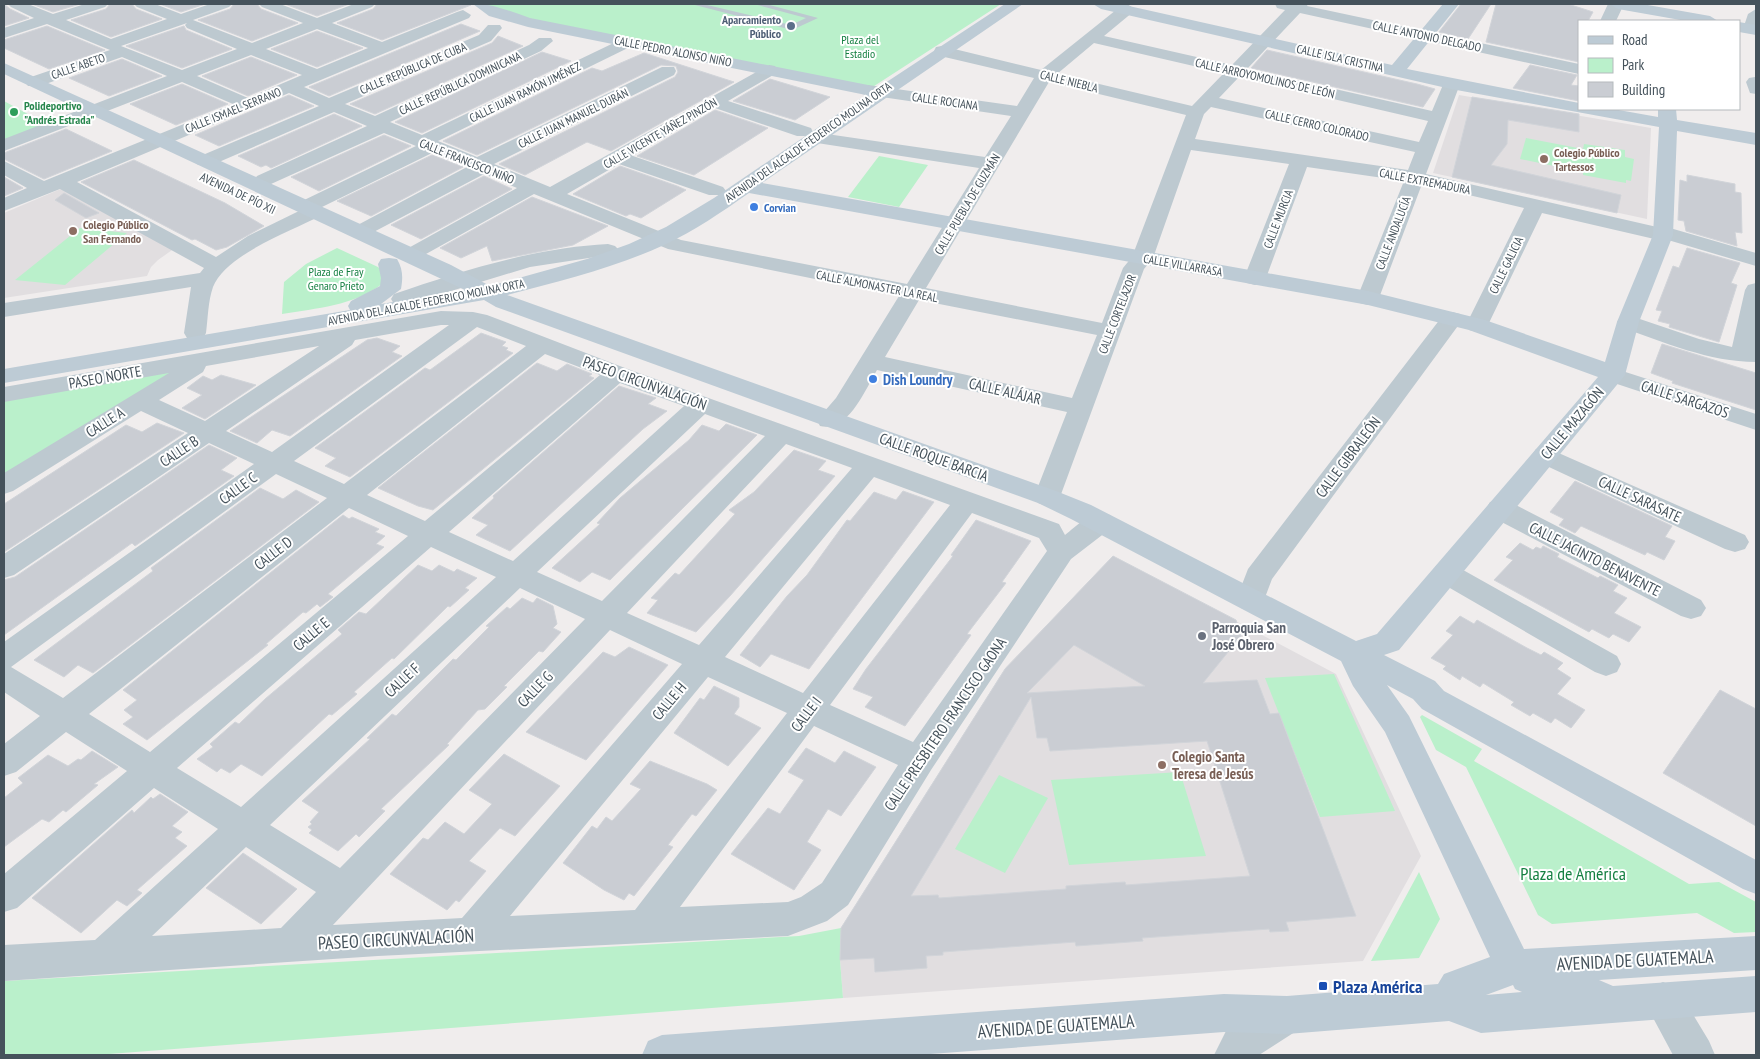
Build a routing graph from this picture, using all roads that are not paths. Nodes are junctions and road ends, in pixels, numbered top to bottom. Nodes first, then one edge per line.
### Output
1 (16, 4) edge
2 (100, 4) edge
3 (142, 4) edge
4 (224, 4) edge
5 (267, 4) edge
6 (367, 4) edge
7 (481, 4) edge
8 (695, 4) edge
9 (758, 4) edge
10 (1001, 4) edge
11 (1015, 4) edge
12 (1102, 4) edge
13 (1275, 4) edge
14 (1451, 4) edge
15 (1617, 4) edge
16 (1298, 6) edge
17 (1127, 9) junction
18 (1674, 13) edge
19 (462, 14) dead end
20 (50, 19) junction
21 (1609, 20) edge
22 (1706, 20) edge
23 (187, 22) junction
24 (317, 23) junction
25 (494, 28) dead end
26 (4, 33) edge
27 (1425, 35) junction
28 (1092, 38) junction
29 (1264, 40) junction
30 (545, 41) dead end
31 (628, 42) junction
32 (116, 48) junction
33 (382, 48) junction
34 (254, 49) junction
35 (942, 51) junction
36 (4, 68) edge
37 (1578, 68) edge
38 (769, 70) junction
39 (668, 71) dead end
40 (1235, 71) junction
41 (1396, 71) junction
42 (316, 75) junction
43 (1045, 75) junction
44 (182, 76) junction
45 (4, 82) edge
46 (34, 82) junction
47 (1451, 84) junction
48 (288, 87) junction
49 (874, 91) junction
50 (713, 102) junction
51 (248, 104) junction
52 (332, 105) junction
53 (1202, 107) junction
54 (1578, 108) edge
55 (1594, 110) edge
56 (1023, 112) junction
57 (84, 113) junction
58 (1667, 117) edge
59 (1438, 118) junction
60 (378, 124) junction
61 (810, 135) junction
62 (1756, 139) edge
63 (160, 140) junction
64 (1184, 143) junction
65 (426, 144) junction
66 (4, 145) edge
67 (141, 148) junction
68 (1425, 149) junction
69 (618, 157) junction
70 (1300, 160) junction
71 (205, 161) junction
72 (991, 164) junction
73 (479, 166) junction
74 (4, 167) edge
75 (1415, 177) junction
76 (264, 180) dead end
77 (52, 185) junction
78 (744, 186) junction
79 (532, 188) junction
80 (716, 191) junction
81 (550, 196) junction
82 (1536, 204) junction
83 (4, 205) edge
84 (306, 213) junction
85 (955, 224) junction
86 (359, 232) junction
87 (1663, 233) junction
88 (652, 237) junction
89 (410, 255) junction
90 (1142, 258) junction
91 (1756, 260) edge
92 (388, 264) junction
93 (212, 272) junction
94 (1255, 278) junction
95 (468, 286) junction
96 (1756, 290) edge
97 (912, 293) junction
98 (1368, 298) junction
99 (402, 299) junction
100 (359, 306) junction
101 (4, 310) edge
102 (472, 319) junction
103 (1465, 322) junction
104 (1628, 322) junction
105 (1110, 331) junction
106 (195, 334) junction
107 (354, 334) junction
108 (543, 344) junction
109 (1749, 355) edge
110 (206, 359) junction
111 (871, 360) junction
112 (4, 365) edge
113 (617, 373) junction
114 (1613, 375) junction
115 (4, 376) edge
116 (4, 394) edge
117 (140, 401) junction
118 (701, 404) junction
119 (1080, 408) junction
120 (830, 420) junction
121 (1756, 422) edge
122 (207, 432) junction
123 (782, 433) junction
124 (1546, 455) junction
125 (274, 463) junction
126 (869, 466) junction
127 (5, 483) edge
128 (347, 497) junction
129 (1046, 497) junction
130 (967, 502) junction
131 (1500, 509) junction
132 (1090, 517) junction
133 (428, 534) junction
134 (1055, 542) junction
135 (1735, 542) dead end
136 (4, 568) edge
137 (1446, 572) junction
138 (516, 574) junction
139 (1251, 600) junction
140 (1691, 608) dead end
141 (606, 616) junction
142 (4, 658) edge
143 (703, 661) junction
144 (1606, 664) dead end
145 (1358, 665) junction
146 (4, 677) edge
147 (1433, 700) junction
148 (809, 710) junction
149 (65, 715) junction
150 (1398, 725) junction
151 (910, 756) junction
152 (4, 762) edge
153 (152, 770) junction
154 (244, 827) junction
155 (1756, 878) edge
156 (343, 889) junction
157 (4, 896) edge
158 (788, 919) joint
159 (644, 926) junction
160 (470, 936) junction
161 (289, 945) junction
162 (1756, 953) edge
163 (103, 957) junction
164 (4, 963) edge
165 (1514, 968) junction
166 (1756, 994) edge
167 (1663, 1001) junction
168 (1449, 1002) junction
169 (1613, 1004) junction
170 (1287, 1015) junction
171 (662, 1055) edge
172 (1234, 1055) edge
173 (1695, 1055) edge

1 - 20 street
2 - 20 street
3 - 23 street
4 - 23 street, CALLE ABETO
5 - 24 street
6 - 24 street
7 - 31 street, CALLE PEDRO ALONSO NIÑO
8 - 9 lane
10 - 49 street, AVENIDA DEL ALCALDE FEDERICO MOLINA ORTA
11 - 35 street, AVENIDA DEL ALCALDE FEDERICO MOLINA ORTA
12 - 17 street, CALLE ISLA CRISTINA
13 - 16 street, CALLE ANTONIO DELGADO
14 - 27 street
15 - 18 street
15 - 21 street
16 - 27 street, CALLE ANTONIO DELGADO
16 - 29 street, CALLE CORTELAZOR
17 - 28 street, CALLE PUEBLA DE GUZMÁN
17 - 29 street, CALLE ISLA CRISTINA
18 - 22 street
19 - 33 street, CALLE ISMAEL SERRANO
20 - 26 street
20 - 32 street
23 - 32 street, CALLE ABETO
23 - 34 street
24 - 33 street
24 - 34 street
25 - 52 street, CALLE REPÚBLICA DE CUBA
27 - 37 street, CALLE ANTONIO DELGADO
27 - 41 street
28 - 40 street, CALLE ARROYOMOLINOS DE LEÓN
28 - 43 street, CALLE PUEBLA DE GUZMÁN
29 - 40 street, CALLE CORTELAZOR
29 - 41 street, CALLE ISLA CRISTINA
30 - 60 street, CALLE REPÚBLICA DOMINICANA
31 - 38 street, CALLE PEDRO ALONSO NIÑO
31 - 65 street, CALLE JUAN RAMÓN JIMÉNEZ
32 - 44 street
32 - 46 street, CALLE ABETO
33 - 42 street, CALLE ISMAEL SERRANO
34 - 42 street
34 - 44 street
35 - 43 street, CALLE NIEBLA
35 - 49 street, AVENIDA DEL ALCALDE FEDERICO MOLINA ORTA
36 - 46 street, AVENIDA DE PÍO XII
38 - 49 street, CALLE PEDRO ALONSO NIÑO
38 - 50 street, CALLE VICENTE YÁÑEZ PINZÓN
39 - 73 street, CALLE JUAN MANUEL DURÁN
40 - 53 street, CALLE CORTELAZOR
40 - 59 street, CALLE ARROYOMOLINOS DE LEÓN
41 - 47 street, CALLE ISLA CRISTINA
42 - 48 street, CALLE ISMAEL SERRANO
43 - 53 street, CALLE NIEBLA
43 - 56 street, CALLE PUEBLA DE GUZMÁN
44 - 51 street
44 - 57 street
45 - 57 street, AVENIDA DE PÍO XII
46 - 57 street, AVENIDA DE PÍO XII
47 - 54 street, CALLE ISLA CRISTINA
47 - 59 street, CALLE ANDALUCÍA
48 - 51 street, CALLE ISMAEL SERRANO
48 - 52 street, CALLE FRANCISCO NIÑO
49 - 56 street, CALLE ROCIANA
49 - 61 street, AVENIDA DEL ALCALDE FEDERICO MOLINA ORTA
50 - 61 street
50 - 69 street, CALLE VICENTE YÁÑEZ PINZÓN
51 - 63 street, CALLE ISMAEL SERRANO
52 - 60 street, CALLE FRANCISCO NIÑO
52 - 71 street, CALLE REPÚBLICA DE CUBA
53 - 64 street, CALLE CORTELAZOR
53 - 68 street, CALLE CERRO COLORADO
55 - 58 street
56 - 72 street, CALLE PUEBLA DE GUZMÁN
57 - 63 street, AVENIDA DE PÍO XII
57 - 66 street
57 - 67 street, AVENIDA DE PÍO XII
58 - 62 street
58 - 87 street, CALLE MAZAGÓN
59 - 68 street, CALLE ANDALUCÍA
60 - 65 street, CALLE FRANCISCO NIÑO
60 - 76 street, CALLE REPÚBLICA DOMINICANA
61 - 72 street
61 - 78 street, AVENIDA DEL ALCALDE FEDERICO MOLINA ORTA
61 - 80 street, AVENIDA DEL ALCALDE FEDERICO MOLINA ORTA
63 - 67 street, CALLE ISMAEL SERRANO
63 - 71 street, AVENIDA DE PÍO XII
64 - 70 street, CALLE EXTREMADURA
64 - 90 street, CALLE CORTELAZOR
65 - 73 street, CALLE FRANCISCO NIÑO
65 - 84 street, CALLE JUAN RAMÓN JIMÉNEZ
67 - 77 street, CALLE ISMAEL SERRANO
67 - 84 street, AVENIDA DE PÍO XII
68 - 75 street, CALLE ANDALUCÍA
69 - 80 street
69 - 81 street, CALLE VICENTE YÁÑEZ PINZÓN
70 - 75 street, CALLE EXTREMADURA
70 - 94 street, CALLE MURCIA
71 - 84 street, AVENIDA DE PÍO XII
72 - 85 street, CALLE PUEBLA DE GUZMÁN
73 - 79 street, CALLE FRANCISCO NIÑO
73 - 86 street, CALLE JUAN MANUEL DURÁN
74 - 77 street
75 - 82 street, CALLE EXTREMADURA
75 - 98 street, CALLE ANDALUCÍA
77 - 83 street, CALLE ISMAEL SERRANO
77 - 93 street
78 - 85 street, CALLE VILLARRASA
78 - 88 street, AVENIDA DEL ALCALDE FEDERICO MOLINA ORTA
79 - 81 street, CALLE FRANCISCO NIÑO
79 - 89 street
80 - 88 street, AVENIDA DEL ALCALDE FEDERICO MOLINA ORTA
81 - 88 street, CALLE FRANCISCO NIÑO
82 - 87 street, CALLE EXTREMADURA
82 - 103 street, CALLE GALICIA
84 - 86 street, AVENIDA DE PÍO XII
84 - 92 street, AVENIDA DE PÍO XII
84 - 93 street, CALLE JUAN RAMÓN JIMÉNEZ
85 - 90 street, CALLE VILLARRASA
85 - 97 street, CALLE PUEBLA DE GUZMÁN
86 - 89 street, AVENIDA DE PÍO XII
87 - 91 street, CALLE EXTREMADURA
87 - 104 street, CALLE MAZAGÓN
88 - 95 street, AVENIDA DEL ALCALDE FEDERICO MOLINA ORTA
88 - 95 street, AVENIDA DEL ALCALDE FEDERICO MOLINA ORTA
88 - 97 street, CALLE ALMONASTER LA REAL
89 - 95 street, AVENIDA DE PÍO XII
90 - 94 street, CALLE VILLARRASA
90 - 105 street, CALLE CORTELAZOR
92 - 95 street, AVENIDA DE PÍO XII
92 - 100 street
93 - 101 street
93 - 106 street
94 - 98 street, CALLE VILLARRASA
95 - 99 street
95 - 99 street, AVENIDA DEL ALCALDE FEDERICO MOLINA ORTA
95 - 115 street, AVENIDA DEL ALCALDE FEDERICO MOLINA ORTA
95 - 120 street, CALLE ROQUE BARCIA
96 - 109 street
97 - 105 street, CALLE ALMONASTER LA REAL
97 - 111 street, CALLE PUEBLA DE GUZMÁN
98 - 103 street, CALLE VILLARRASA
99 - 100 street, AVENIDA DEL ALCALDE FEDERICO MOLINA ORTA
100 - 106 street, AVENIDA DEL ALCALDE FEDERICO MOLINA ORTA
102 - 107 street, PASEO CIRCUNVALACIÓN
102 - 108 street, PASEO CIRCUNVALACIÓN
102 - 125 street, CALLE C
103 - 114 street, CALLE VILLARRASA
103 - 139 street, CALLE GIBRALEÓN
104 - 109 street
104 - 114 street, CALLE MAZAGÓN
105 - 119 street, CALLE CORTELAZOR
106 - 112 street, AVENIDA DEL ALCALDE FEDERICO MOLINA ORTA
107 - 110 street, PASEO CIRCUNVALACIÓN
107 - 122 street, CALLE B
108 - 113 street, PASEO CIRCUNVALACIÓN
108 - 128 street, CALLE D
110 - 116 street, PASEO NORTE
110 - 117 street, CALLE A
111 - 119 street, CALLE ALÁJAR
111 - 120 street, CALLE PUEBLA DE GUZMÁN
113 - 118 street, PASEO CIRCUNVALACIÓN
113 - 133 street, CALLE E
114 - 121 street, CALLE SARGAZOS
114 - 124 street, CALLE MAZAGÓN
117 - 122 street
117 - 127 street, CALLE A
118 - 123 street, PASEO CIRCUNVALACIÓN
118 - 138 street, CALLE F
119 - 129 street, CALLE CORTELAZOR
120 - 129 street, CALLE ROQUE BARCIA
122 - 125 street
122 - 136 street, CALLE B
123 - 126 street, PASEO CIRCUNVALACIÓN
123 - 141 street, CALLE G
124 - 131 street, CALLE MAZAGÓN
124 - 135 street, CALLE SARASATE
125 - 128 street
125 - 142 street, CALLE C
126 - 130 street, PASEO CIRCUNVALACIÓN
126 - 143 street, CALLE H
128 - 133 street
128 - 149 street, CALLE D
129 - 132 street, CALLE ROQUE BARCIA
130 - 134 street, PASEO CIRCUNVALACIÓN
130 - 148 street, CALLE I
131 - 137 street, CALLE MAZAGÓN
131 - 140 street, CALLE JACINTO BENAVENTE
132 - 134 street, CALLE PRESBÍTERO FRANCISCO GAONA
132 - 139 street, CALLE ROQUE BARCIA
133 - 138 street
133 - 153 street, CALLE E
134 - 151 street, CALLE PRESBÍTERO FRANCISCO GAONA
137 - 144 street
137 - 145 street, CALLE MAZAGÓN
138 - 141 street
138 - 154 street, CALLE F
139 - 145 street, CALLE ROQUE BARCIA
141 - 143 street
141 - 156 street, CALLE G
143 - 148 street
143 - 160 street, CALLE H
145 - 147 street
145 - 150 street
146 - 149 street
147 - 150 street
147 - 155 street
148 - 151 street
148 - 159 street, CALLE I
149 - 152 street, CALLE D
149 - 153 street
150 - 165 street
151 - 158 street, CALLE PRESBÍTERO FRANCISCO GAONA
153 - 154 street
153 - 157 street, CALLE E
154 - 156 street
154 - 163 street, CALLE F
156 - 161 street, CALLE G
158 - 159 street, PASEO CIRCUNVALACIÓN
159 - 160 street, PASEO CIRCUNVALACIÓN
160 - 161 street, PASEO CIRCUNVALACIÓN
161 - 163 street, PASEO CIRCUNVALACIÓN
162 - 165 street, AVENIDA DE GUATEMALA
163 - 164 street, PASEO CIRCUNVALACIÓN
165 - 168 street, AVENIDA DE GUATEMALA
165 - 169 street, AVENIDA DE GUATEMALA
166 - 167 street, AVENIDA DE GUATEMALA
167 - 169 street, AVENIDA DE GUATEMALA
167 - 173 street
168 - 169 street, AVENIDA DE GUATEMALA
168 - 170 street, AVENIDA DE GUATEMALA
170 - 171 street, AVENIDA DE GUATEMALA
170 - 172 street

